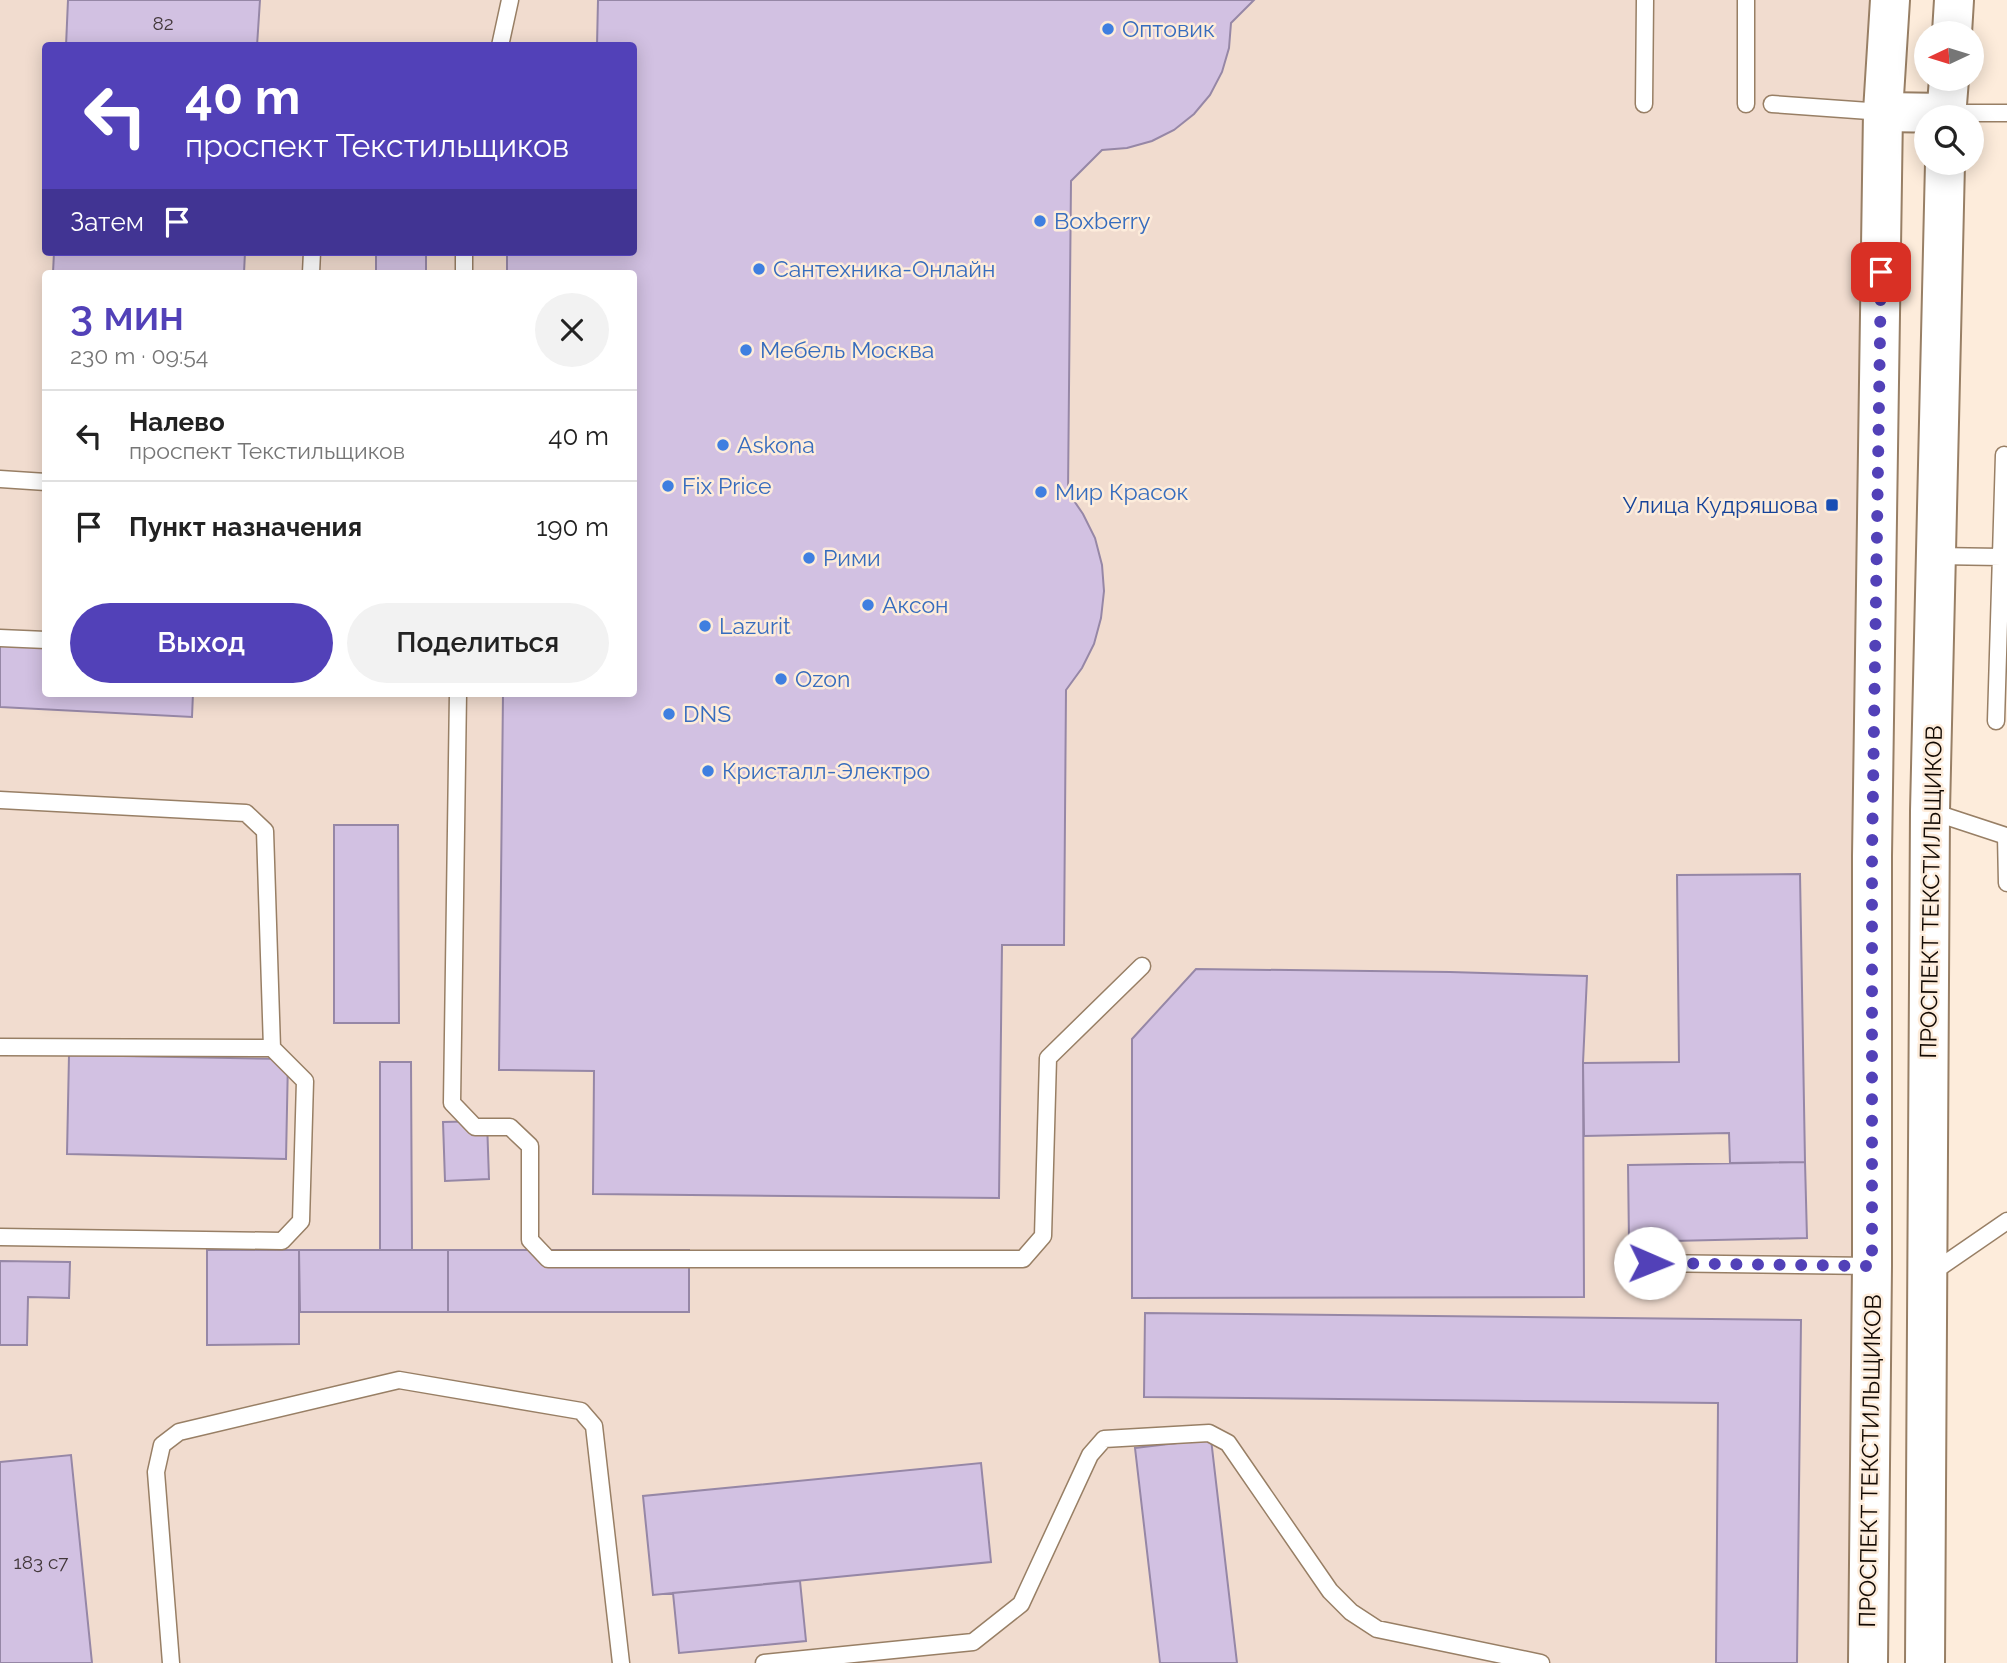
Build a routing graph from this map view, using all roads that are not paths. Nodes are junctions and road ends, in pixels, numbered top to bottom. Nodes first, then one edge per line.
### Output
1 (510, 0) edge
2 (1645, 0) edge
3 (1746, 0) edge
4 (1890, 0) edge
5 (1954, 0) edge
6 (1953, 21) edge
7 (501, 42) edge
8 (1947, 103) edge
9 (1644, 104) dead end
10 (1746, 104) dead end
11 (1772, 104) dead end
12 (1883, 112) junction
13 (2007, 113) edge
14 (1945, 175) edge
15 (2004, 456) dead end
16 (0, 480) edge
17 (42, 482) edge
18 (1936, 556) junction
19 (2001, 556) junction
20 (0, 638) edge
21 (42, 640) edge
22 (458, 697) edge
23 (1996, 721) dead end
24 (0, 800) edge
25 (1930, 811) junction
26 (2007, 836) edge
27 (2007, 883) edge
28 (1142, 966) dead end
29 (0, 1046) edge
30 (272, 1048) junction
31 (2007, 1221) edge
32 (0, 1237) edge
33 (1650, 1263) dead end
34 (1872, 1266) junction
35 (1927, 1275) junction
36 (171, 1663) edge
37 (621, 1663) edge
38 (764, 1663) edge
39 (1541, 1663) edge
40 (1868, 1663) edge
41 (1925, 1663) edge

1 - 7 lane
2 - 9 lane
3 - 10 lane
4 - 12 main road, ПРОСПЕКТ ТЕКСТИЛЬЩИКОВ
5 - 6 main road
8 - 12 main road
8 - 13 lane
11 - 12 lane
12 - 34 main road, ПРОСПЕКТ ТЕКСТИЛЬЩИКОВ
14 - 18 main road, ПРОСПЕКТ ТЕКСТИЛЬЩИКОВ
15 - 19 lane
16 - 17 lane
18 - 19 lane
18 - 25 main road, ПРОСПЕКТ ТЕКСТИЛЬЩИКОВ
19 - 23 lane
20 - 21 lane
22 - 28 lane
24 - 30 lane
25 - 26 lane
25 - 35 main road, ПРОСПЕКТ ТЕКСТИЛЬЩИКОВ
26 - 27 lane
29 - 30 lane
30 - 32 lane
31 - 35 lane
33 - 34 lane
34 - 40 main road, ПРОСПЕКТ ТЕКСТИЛЬЩИКОВ
35 - 41 main road, ПРОСПЕКТ ТЕКСТИЛЬЩИКОВ
36 - 37 lane
38 - 39 lane

